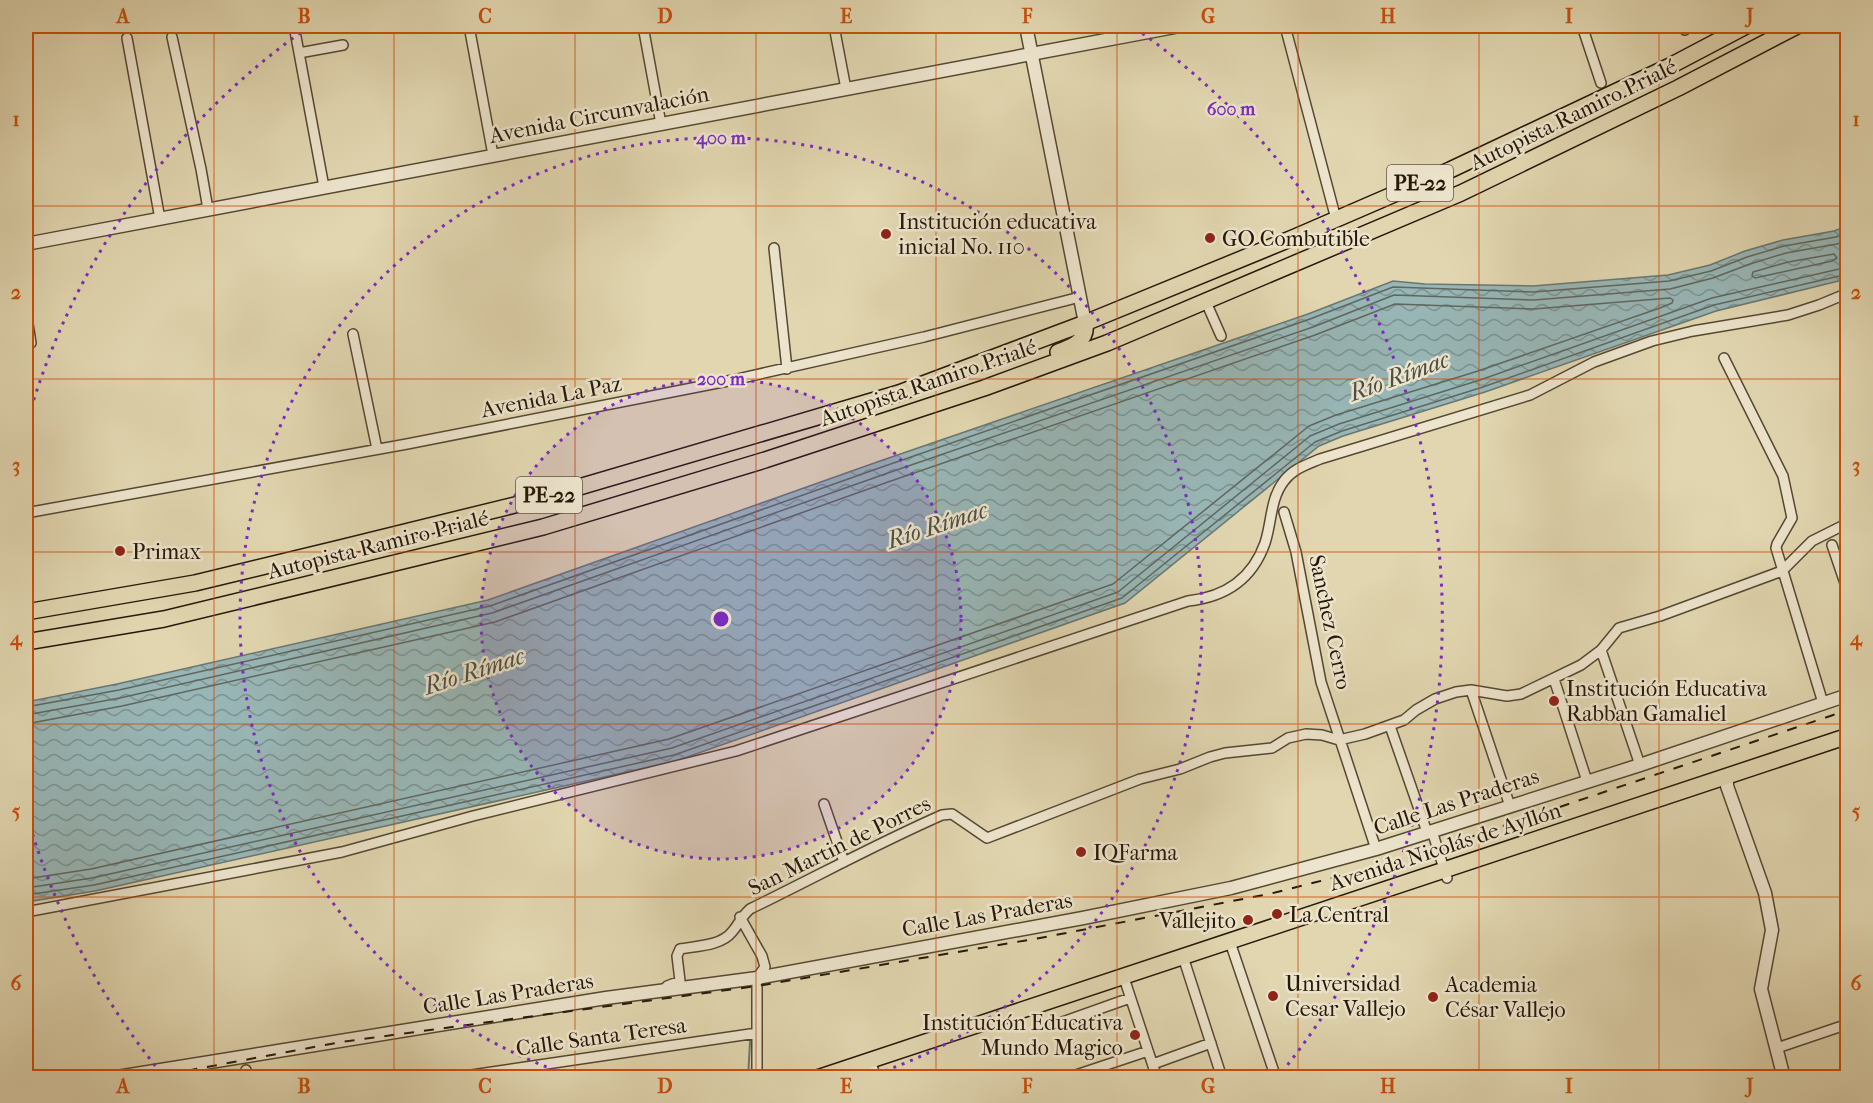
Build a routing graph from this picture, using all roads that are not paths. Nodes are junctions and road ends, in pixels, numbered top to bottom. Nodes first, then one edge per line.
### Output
1 (294, 26) edge
2 (469, 26) edge
3 (643, 26) edge
4 (834, 26) edge
5 (1026, 26) edge
6 (1180, 26) edge
7 (1285, 26) edge
8 (1582, 26) edge
9 (1746, 26) edge
10 (1797, 26) edge
11 (172, 37) dead end
12 (127, 38) dead end
13 (343, 45) dead end
14 (299, 53) junction
15 (1030, 54) junction
16 (1601, 83) dead end
17 (846, 89) junction
18 (661, 124) junction
19 (493, 155) junction
20 (324, 187) junction
21 (208, 209) junction
22 (160, 219) junction
23 (1336, 219) junction
24 (26, 244) edge
25 (774, 248) dead end
26 (1848, 293) edge
27 (1080, 297) junction
28 (1206, 303) junction
29 (26, 311) edge
30 (1085, 323) junction
31 (352, 334) dead end
32 (1221, 336) dead end
33 (31, 343) dead end
34 (1724, 358) dead end
35 (787, 369) junction
36 (984, 388) junction
37 (377, 449) junction
38 (26, 513) edge
39 (1284, 513) dead end
40 (1848, 523) edge
41 (1832, 545) dead end
42 (1782, 571) junction
43 (1848, 592) edge
44 (26, 612) edge
45 (26, 642) edge
46 (1601, 650) junction
47 (1554, 679) junction
48 (1471, 690) junction
49 (1848, 695) edge
50 (1823, 703) junction
51 (1390, 726) junction
52 (1848, 736) edge
53 (1339, 740) junction
54 (1848, 746) edge
55 (1640, 765) junction
56 (1587, 781) junction
57 (1727, 781) junction
58 (824, 804) dead end
59 (1510, 806) junction
60 (1430, 832) junction
61 (1376, 849) junction
62 (844, 862) junction
63 (1446, 874) junction
64 (26, 912) edge
65 (740, 917) junction
66 (1232, 948) junction
67 (1185, 963) junction
68 (757, 978) junction
69 (1128, 991) junction
70 (606, 998) junction
71 (1848, 1024) edge
72 (1054, 1025) dead end
73 (757, 1033) junction
74 (1211, 1043) junction
75 (1777, 1048) junction
76 (1148, 1051) junction
77 (1153, 1064) junction
78 (873, 1068) edge
79 (1099, 1073) edge
80 (1275, 1075) edge
81 (1073, 1076) dead end
82 (111, 1077) edge
83 (451, 1077) edge
84 (757, 1077) edge
85 (817, 1077) edge
86 (840, 1077) edge
87 (1158, 1077) edge
88 (1222, 1077) edge
89 (1256, 1077) edge
90 (1784, 1077) edge

1 - 14 street
2 - 19 street
3 - 18 street
4 - 17 street
5 - 15 street
6 - 15 street, Avenida Circunvalación
7 - 23 street
8 - 16 street
9 - 23 main road, Autopista Ramiro Prialé / PE-22
10 - 28 main road, Autopista Ramiro Prialé / PE-22
11 - 21 street
12 - 22 street
13 - 14 street
14 - 20 street
15 - 17 street, Avenida Circunvalación
15 - 27 street
17 - 18 street, Avenida Circunvalación
18 - 19 street, Avenida Circunvalación
19 - 20 street, Avenida Circunvalación
20 - 21 street, Avenida Circunvalación
21 - 22 street, Avenida Circunvalación
22 - 24 street, Avenida Circunvalación
23 - 30 main road, Autopista Ramiro Prialé / PE-22
25 - 35 street
26 - 64 street
27 - 30 street
27 - 35 street, Avenida La Paz
28 - 32 street
28 - 36 main road, Autopista Ramiro Prialé / PE-22
29 - 33 street
30 - 36 main road
30 - 44 main road, Autopista Ramiro Prialé / PE-22
31 - 37 street
34 - 42 street
35 - 37 street, Avenida La Paz
36 - 45 main road, Autopista Ramiro Prialé / PE-22
37 - 38 street, Avenida La Paz
39 - 53 street, Sanchez Cerro
40 - 42 street
41 - 43 street
42 - 46 street
42 - 50 street
46 - 47 street
46 - 55 street
47 - 48 street
47 - 56 street
48 - 51 street
48 - 59 street
49 - 50 street, Calle Las Praderas
50 - 55 street, Calle Las Praderas
51 - 53 street
51 - 60 street
52 - 57 main road, Avenida Nicolás de Ayllón
53 - 61 street, Sanchez Cerro
53 - 62 street, San Martin de Porres
54 - 57 main road, Avenida Nicolás de Ayllón
55 - 56 street, Calle Las Praderas
56 - 59 street, Calle Las Praderas
57 - 63 main road, Avenida Nicolás de Ayllón
57 - 75 street
58 - 62 street
59 - 60 street, Calle Las Praderas
60 - 61 street, Calle Las Praderas
60 - 63 street
61 - 68 street, Calle Las Praderas
62 - 65 street, San Martin de Porres
63 - 66 main road, Avenida Nicolás de Ayllón
63 - 78 main road, Avenida Nicolás de Ayllón
65 - 68 street
65 - 70 street, San Martin de Porres
66 - 67 main road, Avenida Nicolás de Ayllón
66 - 80 street
67 - 69 main road, Avenida Nicolás de Ayllón
67 - 74 street
68 - 70 street, Calle Las Praderas
68 - 73 street
69 - 72 street
69 - 76 street
69 - 78 main road, Avenida Nicolás de Ayllón
70 - 82 street, Calle Las Praderas
71 - 75 street
73 - 83 street, Calle Santa Teresa
73 - 84 street
74 - 77 street
74 - 88 street
75 - 90 street
76 - 77 street
76 - 79 street
77 - 87 street
78 - 85 main road, Avenida Nicolás de Ayllón
78 - 86 main road, Avenida Nicolás de Ayllón
79 - 81 street
80 - 89 street

